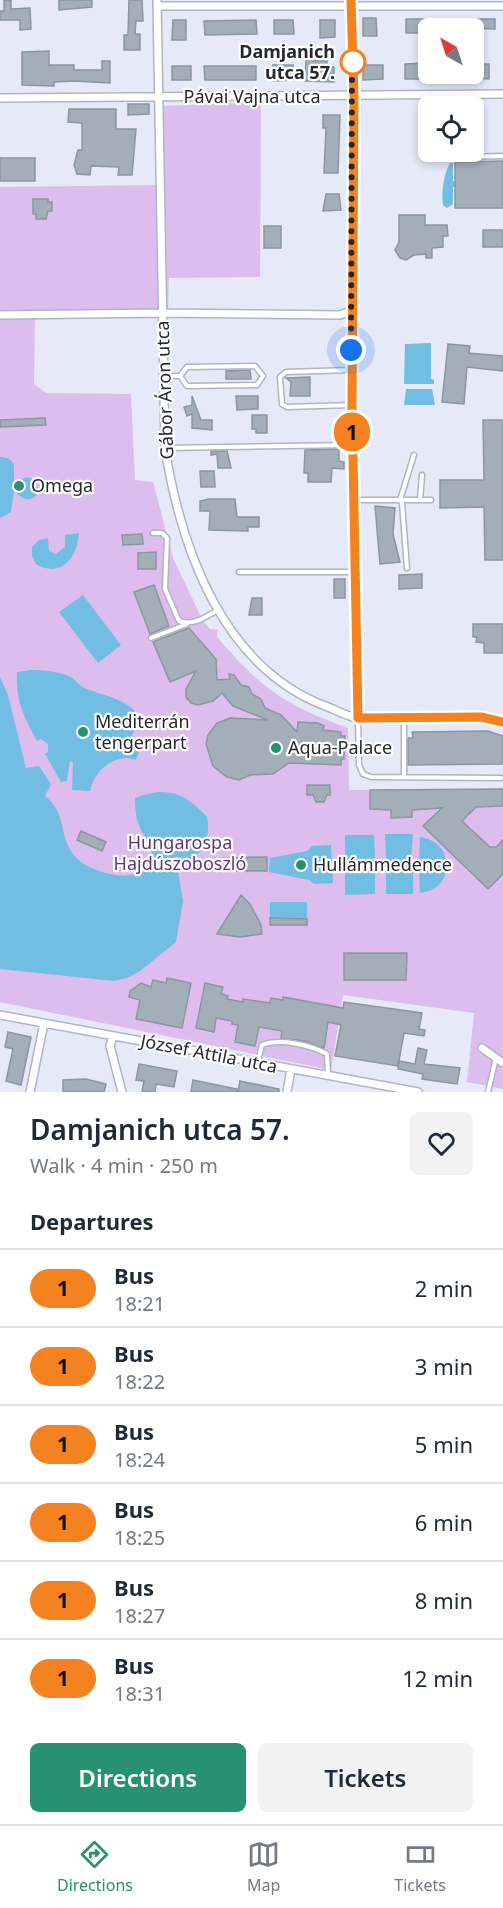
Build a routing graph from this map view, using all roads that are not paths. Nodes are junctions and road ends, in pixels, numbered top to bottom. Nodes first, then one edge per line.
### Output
1 (157, 3) edge
2 (254, 3) edge
3 (351, 3) edge
4 (503, 6) edge
5 (503, 94) edge
6 (158, 97) junction
7 (354, 97) junction
8 (0, 98) edge
9 (484, 156) edge
10 (503, 156) edge
11 (351, 311) junction
12 (162, 313) junction
13 (0, 315) edge
14 (352, 370) junction
15 (163, 376) junction
16 (180, 376) junction
17 (352, 405) junction
18 (352, 445) junction
19 (165, 448) junction
20 (414, 455) dead end
21 (422, 475) dead end
22 (353, 500) junction
23 (400, 500) junction
24 (420, 500) junction
25 (431, 500) dead end
26 (153, 533) dead end
27 (407, 568) dead end
28 (239, 572) dead end
29 (354, 572) junction
30 (219, 610) junction
31 (188, 624) junction
32 (151, 638) dead end
33 (405, 717) junction
34 (358, 718) junction
35 (503, 722) edge
36 (404, 777) junction
37 (501, 778) dead end
38 (0, 1015) edge
39 (44, 1023) junction
40 (113, 1036) junction
41 (482, 1048) dead end
42 (496, 1057) junction
43 (257, 1063) junction
44 (503, 1063) edge
45 (291, 1069) junction
46 (328, 1076) junction
47 (30, 1092) edge
48 (122, 1092) edge
49 (287, 1092) edge
50 (418, 1092) edge
51 (488, 1092) edge

1 - 2 street
1 - 6 street, Gábor Áron utca
2 - 3 street
3 - 4 street
3 - 7 street
5 - 7 street, Pávai Vajna utca
6 - 7 street, Pávai Vajna utca
6 - 8 street, Pávai Vajna utca
6 - 12 street, Gábor Áron utca
7 - 11 street
9 - 10 lane
11 - 12 street
11 - 14 street
12 - 13 street
12 - 15 street, Gábor Áron utca
14 - 17 street
14 - 17 lane
15 - 16 lane
15 - 19 street, Gábor Áron utca
16 - 16 lane
17 - 18 street
18 - 19 lane
18 - 22 street
19 - 30 street, Gábor Áron utca
20 - 23 lane
21 - 24 lane
22 - 23 lane
22 - 29 street
23 - 24 lane
23 - 27 lane
24 - 25 lane
26 - 31 lane
28 - 29 lane
29 - 34 street
30 - 31 lane
30 - 34 street, Gábor Áron utca
31 - 32 lane
33 - 34 street
33 - 35 street
33 - 36 lane
34 - 36 lane
36 - 37 lane
38 - 39 street, József Attila utca
39 - 40 street, József Attila utca
39 - 47 street
40 - 43 street, József Attila utca
40 - 48 street
41 - 42 street
42 - 44 street
42 - 51 lane
43 - 45 street, József Attila utca
43 - 46 lane
45 - 46 street, József Attila utca
45 - 49 street
46 - 50 street, József Attila utca

